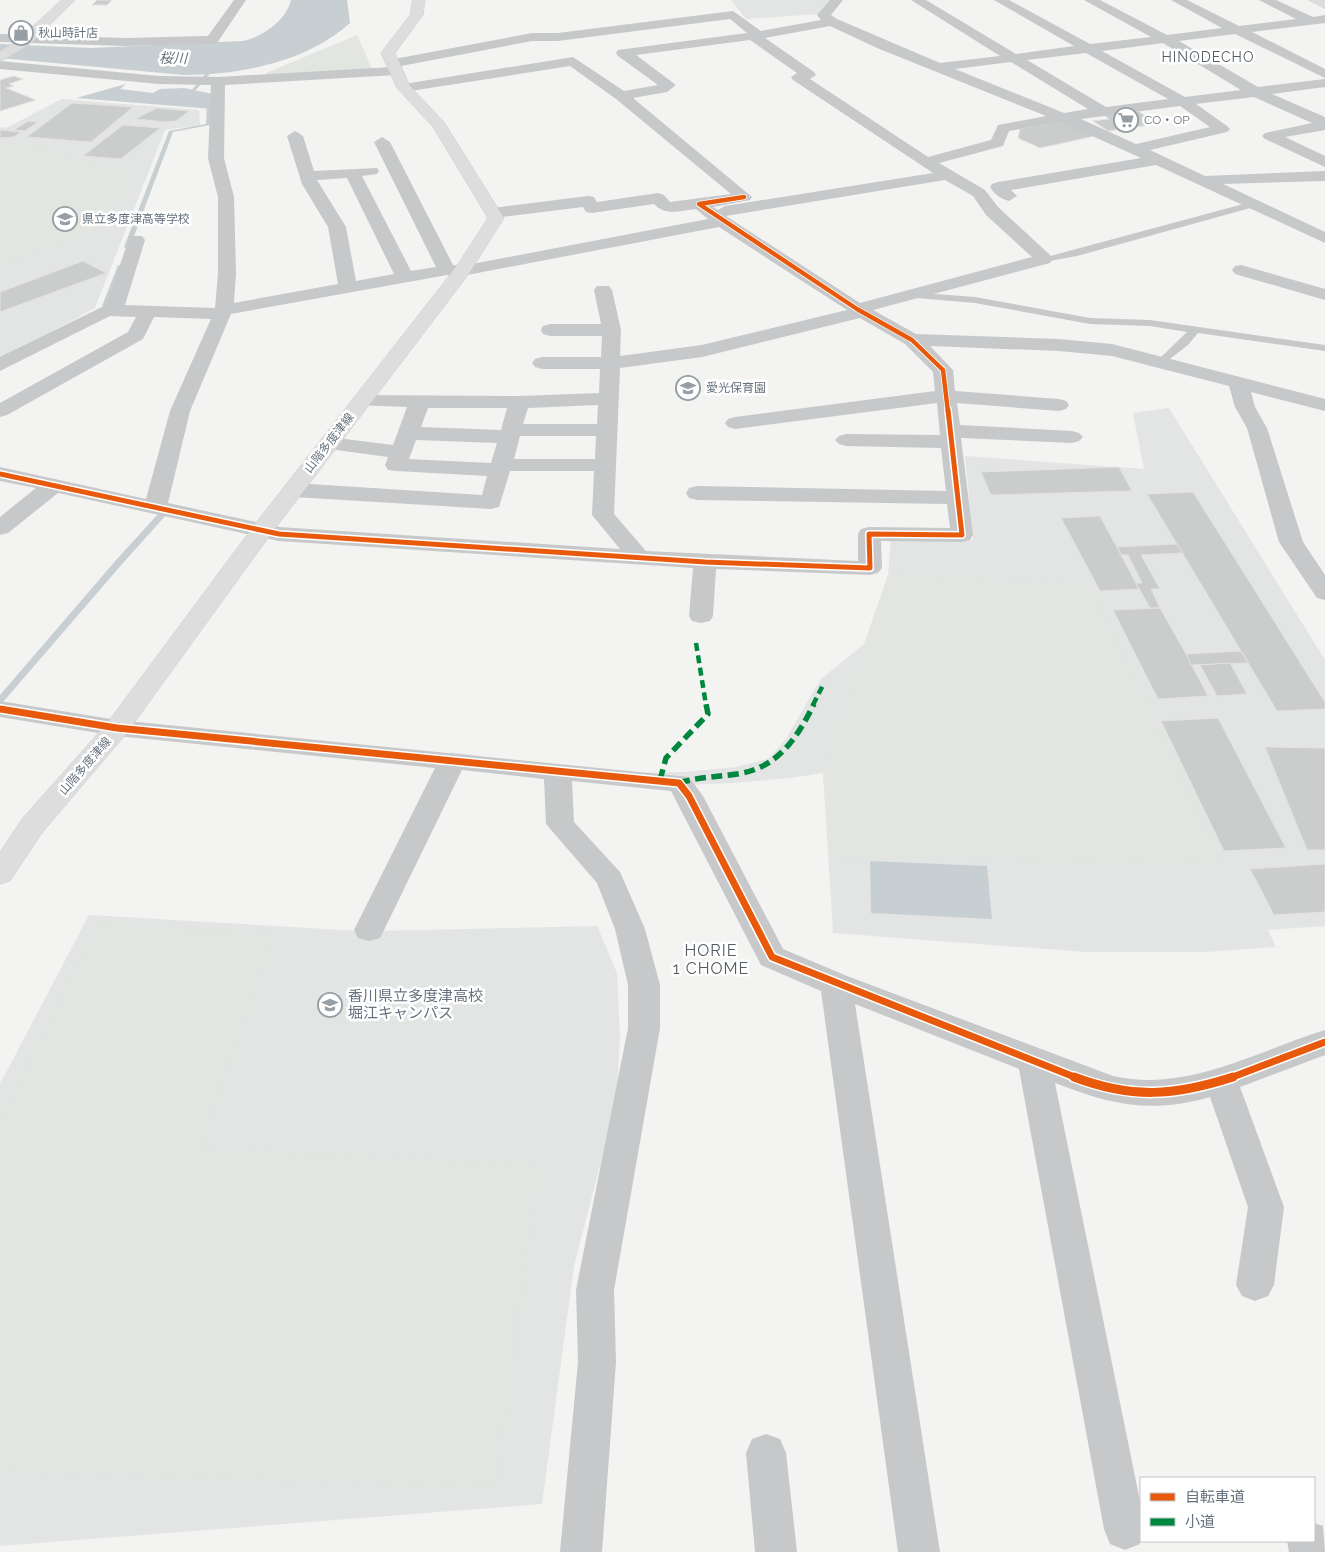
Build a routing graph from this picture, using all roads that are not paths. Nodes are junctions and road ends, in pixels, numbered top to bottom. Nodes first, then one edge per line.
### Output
1 (69, 0) edge
2 (240, 0) edge
3 (419, 0) edge
4 (838, 0) edge
5 (917, 0) edge
6 (1000, 0) edge
7 (1090, 0) edge
8 (1176, 0) edge
9 (1265, 0) edge
10 (1315, 0) edge
11 (1325, 4) edge
12 (1325, 20) edge
13 (1311, 21) junction
14 (832, 22) junction
15 (1325, 28) edge
16 (1236, 30) junction
17 (755, 36) junction
18 (0, 38) edge
19 (1165, 39) junction
20 (23, 42) junction
21 (1087, 49) junction
22 (0, 58) edge
23 (1013, 58) junction
24 (0, 65) edge
25 (938, 67) junction
26 (398, 74) junction
27 (1325, 74) edge
28 (218, 81) junction
29 (1325, 83) edge
30 (1255, 92) junction
31 (622, 96) junction
32 (1182, 102) junction
33 (1103, 112) junction
34 (1065, 117) junction
35 (1325, 124) edge
36 (295, 136) dead end
37 (382, 142) dead end
38 (1135, 149) junction
39 (1158, 160) junction
40 (926, 162) junction
41 (1325, 162) edge
42 (395, 169) junction
43 (352, 172) junction
44 (948, 175) junction
45 (307, 176) junction
46 (1325, 176) edge
47 (1202, 180) junction
48 (1008, 196) dead end
49 (1251, 204) junction
50 (493, 213) junction
51 (711, 213) junction
52 (1325, 238) edge
53 (136, 240) dead end
54 (1044, 260) junction
55 (454, 270) junction
56 (1241, 270) dead end
57 (406, 278) junction
58 (348, 288) junction
59 (603, 290) dead end
60 (909, 295) junction
61 (1325, 295) edge
62 (114, 310) junction
63 (860, 310) junction
64 (148, 311) junction
65 (223, 312) junction
66 (1195, 329) junction
67 (550, 330) dead end
68 (612, 330) junction
69 (912, 340) junction
70 (1325, 348) edge
71 (1162, 362) junction
72 (542, 363) dead end
73 (611, 363) junction
74 (0, 366) edge
75 (1238, 381) junction
76 (947, 396) junction
77 (609, 399) junction
78 (420, 400) junction
79 (362, 401) junction
80 (518, 402) junction
81 (1058, 405) dead end
82 (1325, 405) edge
83 (0, 411) edge
84 (735, 423) dead end
85 (607, 430) junction
86 (510, 433) junction
87 (952, 436) junction
88 (1072, 438) dead end
89 (846, 440) dead end
90 (405, 442) junction
91 (329, 443) junction
92 (605, 465) junction
93 (500, 468) junction
94 (0, 474) edge
95 (53, 486) junction
96 (294, 490) junction
97 (697, 493) dead end
98 (958, 498) junction
99 (155, 509) junction
100 (0, 528) edge
101 (263, 529) junction
102 (639, 558) junction
103 (705, 562) junction
104 (1324, 590) edge
105 (701, 616) dead end
106 (0, 709) edge
107 (117, 728) junction
108 (452, 762) junction
109 (558, 772) junction
110 (0, 874) edge
111 (369, 930) dead end
112 (836, 984) junction
113 (1325, 1042) edge
114 (1034, 1060) junction
115 (1221, 1080) junction
116 (1255, 1285) dead end
117 (766, 1453) dead end
118 (1125, 1529) dead end
119 (581, 1552) edge
120 (776, 1552) edge
121 (919, 1552) edge

1 - 20 main road
2 - 20 street
3 - 26 main road
4 - 14 street
5 - 23 street
6 - 21 street
7 - 19 street
8 - 16 street
9 - 13 street
10 - 11 main road
12 - 13 street
13 - 15 street
13 - 16 street
14 - 17 street
14 - 25 street
16 - 19 street
16 - 27 street
17 - 26 street
17 - 31 street
17 - 40 street
18 - 20 street
19 - 21 street
19 - 30 street
20 - 22 main road
21 - 23 street
21 - 32 street
23 - 25 street
23 - 33 street
24 - 28 street
25 - 34 street
26 - 28 street
26 - 31 street
26 - 50 main road
28 - 65 street
29 - 30 street
30 - 32 street
30 - 35 street
31 - 51 street
32 - 33 street
32 - 38 street
33 - 34 street
34 - 38 street
34 - 40 street
35 - 41 street
36 - 45 street
37 - 42 street
38 - 39 street
39 - 47 street
39 - 48 street
40 - 44 street
42 - 43 street
42 - 55 street
43 - 45 street
43 - 57 street
44 - 51 street
44 - 54 street
45 - 58 street
46 - 47 street
47 - 49 street
49 - 52 street
49 - 54 lane
50 - 51 street
50 - 55 main road, 山階多度津線
51 - 55 street
51 - 63 street
53 - 62 street
54 - 60 street
55 - 57 street
55 - 79 main road, 山階多度津線
56 - 61 street
57 - 58 street
58 - 65 street
59 - 68 street
60 - 63 street
60 - 66 lane
62 - 64 street
62 - 74 street
63 - 69 street
63 - 73 street
64 - 65 street
64 - 83 street
65 - 99 street
66 - 70 lane
66 - 71 lane
67 - 68 street
68 - 73 street
69 - 71 street
69 - 76 street
71 - 75 street
72 - 73 street
73 - 77 street
75 - 82 street
75 - 104 street
76 - 81 street
76 - 84 street
76 - 87 street
77 - 80 street
77 - 85 street
78 - 79 street
78 - 80 street
78 - 90 street
79 - 91 main road, 山階多度津線
80 - 86 street
85 - 86 street
85 - 92 street
86 - 90 street
86 - 93 street
87 - 88 street
87 - 89 street
87 - 98 street
90 - 91 street
90 - 93 street
91 - 96 main road, 山階多度津線
92 - 93 street
92 - 102 street
93 - 96 street
94 - 95 street
95 - 99 street
95 - 100 street
96 - 101 main road, 山階多度津線
97 - 98 street
98 - 103 street
99 - 101 street
101 - 102 street
101 - 107 main road, 山階多度津線
102 - 103 street
103 - 105 street
106 - 107 street
107 - 108 street
107 - 110 main road, 山階多度津線
108 - 109 street
108 - 111 street
109 - 112 street
109 - 119 street
112 - 114 street
112 - 121 street
113 - 115 street
114 - 115 street
114 - 118 street
115 - 116 street
117 - 120 street

